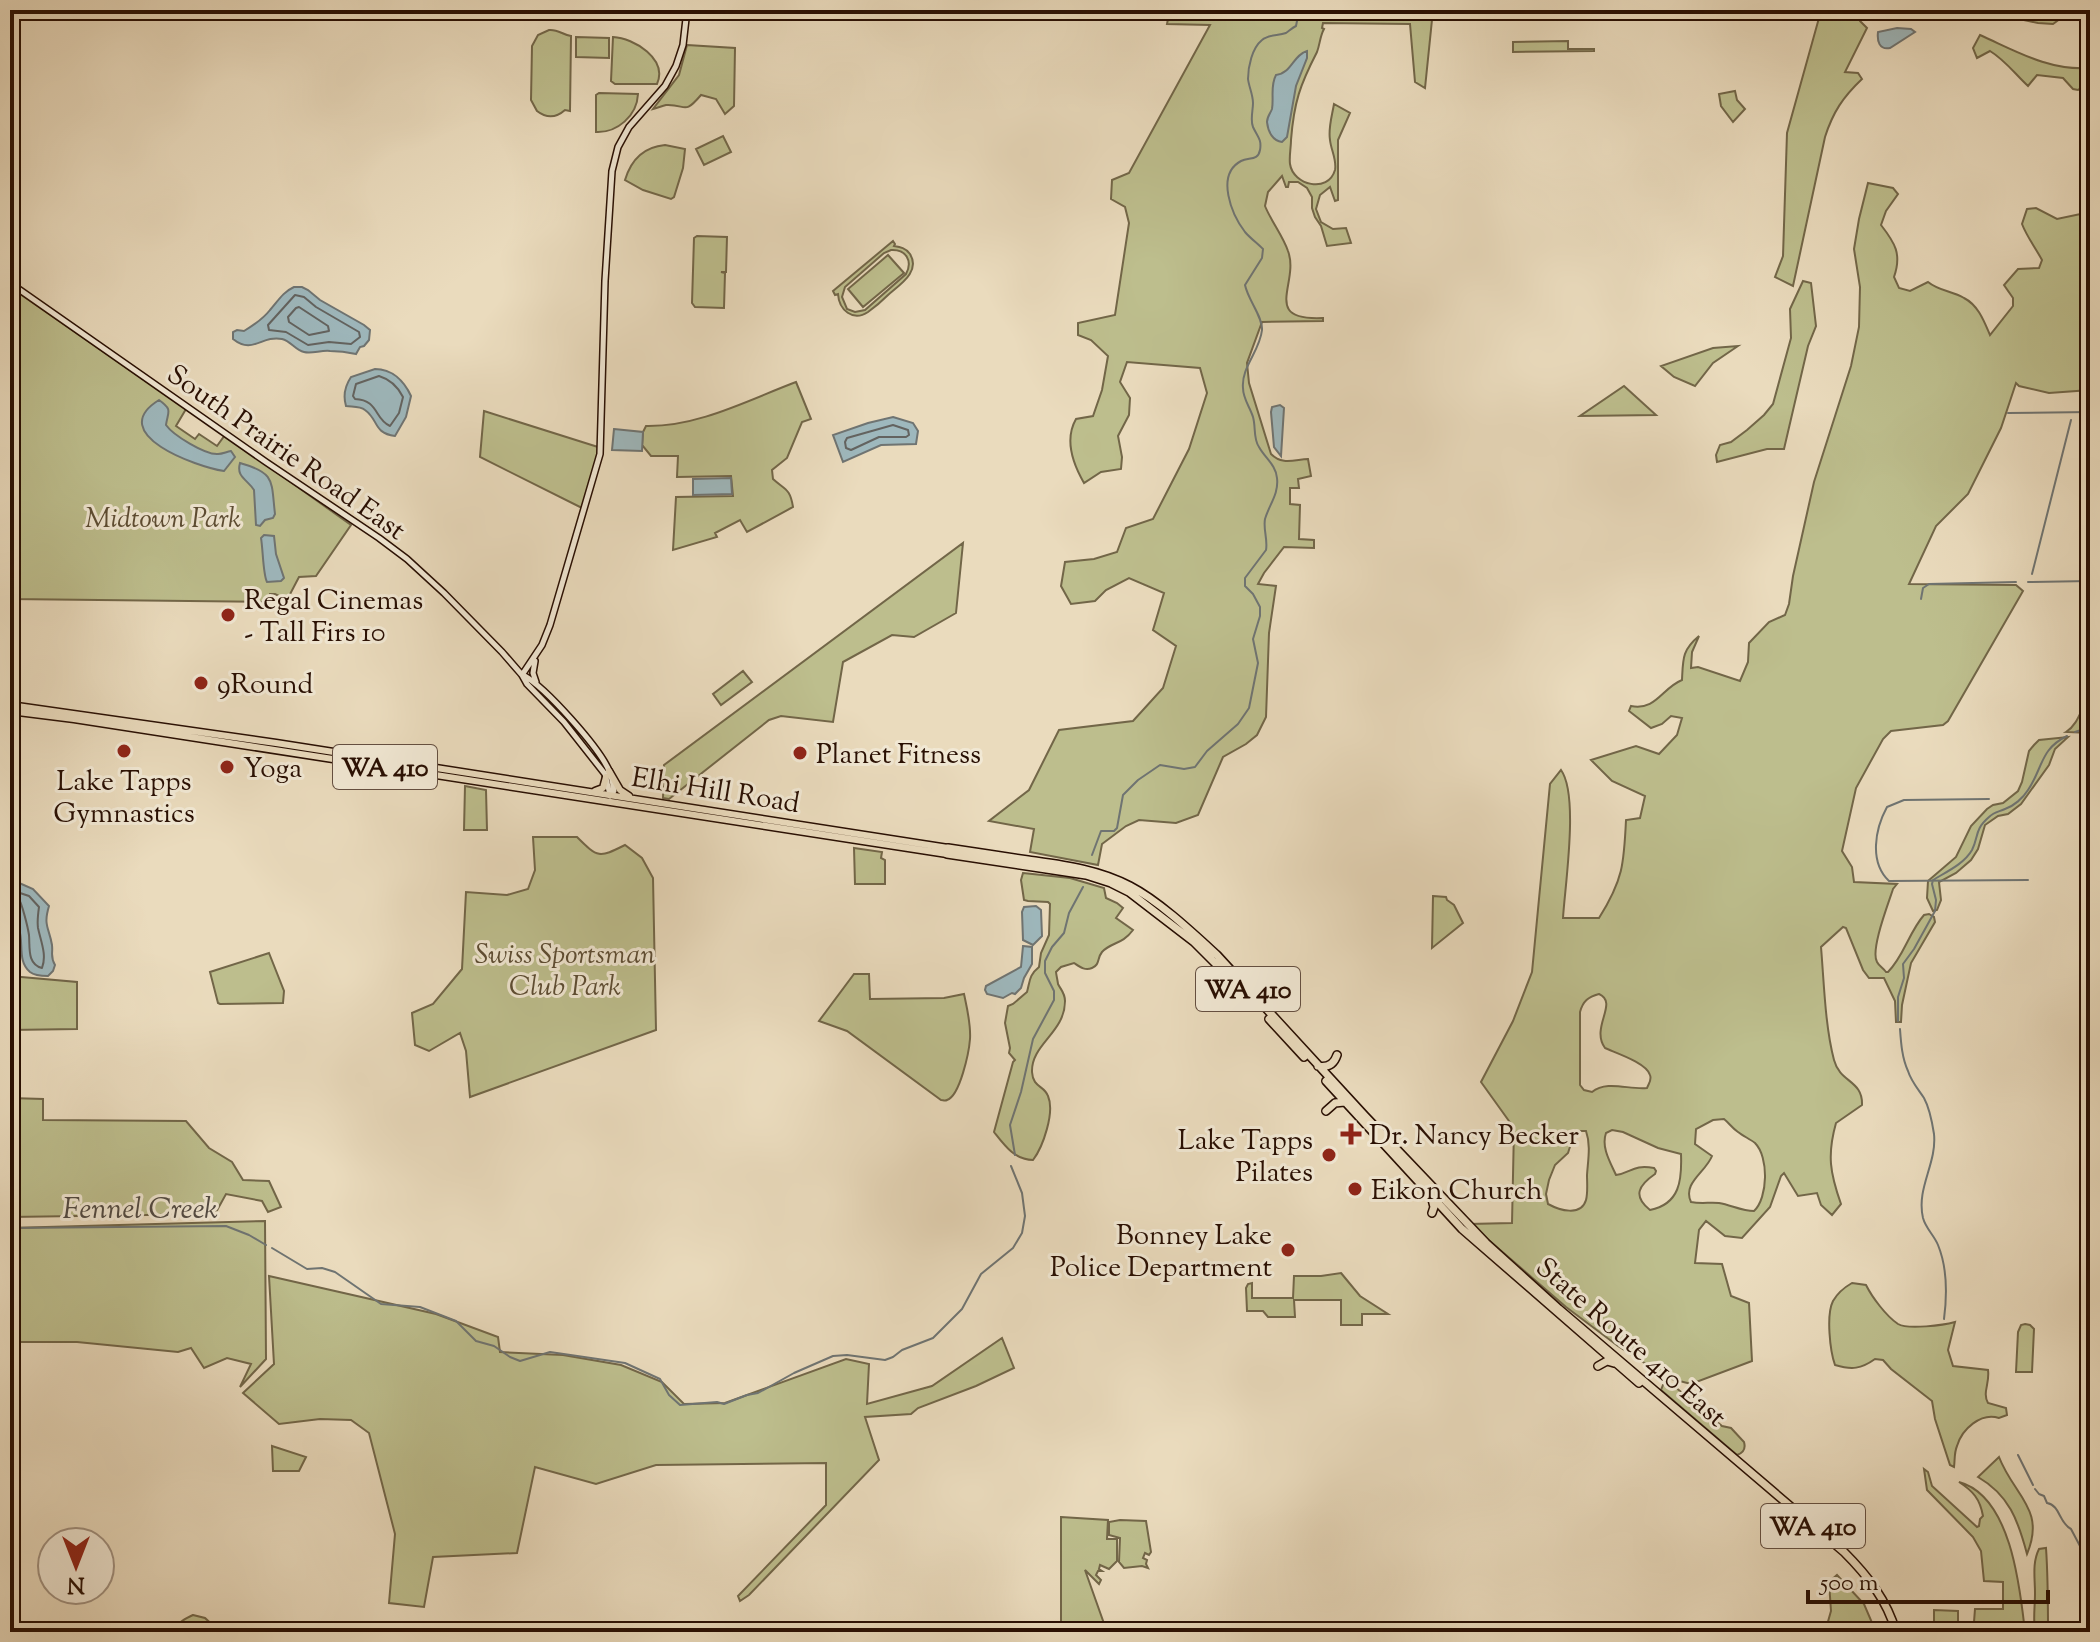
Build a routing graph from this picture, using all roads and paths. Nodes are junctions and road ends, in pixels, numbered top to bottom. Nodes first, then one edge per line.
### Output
1 (687, 10) edge
2 (10, 283) edge
3 (536, 655) junction
4 (522, 675) junction
5 (538, 687) junction
6 (10, 708) edge
7 (608, 774) junction
8 (575, 790) junction
9 (610, 796) junction
10 (644, 800) junction
11 (948, 851) junction
12 (1172, 920) junction
13 (1337, 1055) dead end
14 (1318, 1066) junction
15 (1333, 1085) junction
16 (1345, 1102) junction
17 (1326, 1111) dead end
18 (1432, 1197) junction
19 (1432, 1213) dead end
20 (1596, 1347) junction
21 (1616, 1364) junction
22 (1894, 1632) edge

1 - 3 main road
2 - 4 main road, South Prairie Road East
3 - 4 main road
3 - 5 main road
4 - 5 main road, South Prairie Road East
4 - 7 main road, South Prairie Road East
5 - 7 main road, South Prairie Road East
6 - 8 main road, Elhi Hill Road / WA 410
6 - 11 main road, Elhi Hill Road / WA 410
7 - 8 main road
7 - 9 main road, South Prairie Road East
7 - 10 main road
8 - 9 main road, Elhi Hill Road / WA 410
9 - 10 main road, Elhi Hill Road / WA 410
10 - 11 main road, Elhi Hill Road / WA 410
11 - 12 highway, Elhi Hill Road / WA 410
12 - 14 highway, Elhi Hill Road / WA 410
12 - 15 highway, Elhi Hill Road / WA 410
13 - 14 highway
14 - 15 highway, Elhi Hill Road / WA 410
15 - 16 highway, State Route 410 East / WA 410
15 - 22 highway, State Route 410 East / WA 410
16 - 17 highway
16 - 18 highway, State Route 410 East / WA 410
18 - 19 highway
18 - 20 highway, State Route 410 East / WA 410
20 - 21 highway, State Route 410 East / WA 410
20 - 21 highway
21 - 22 highway, State Route 410 East / WA 410

